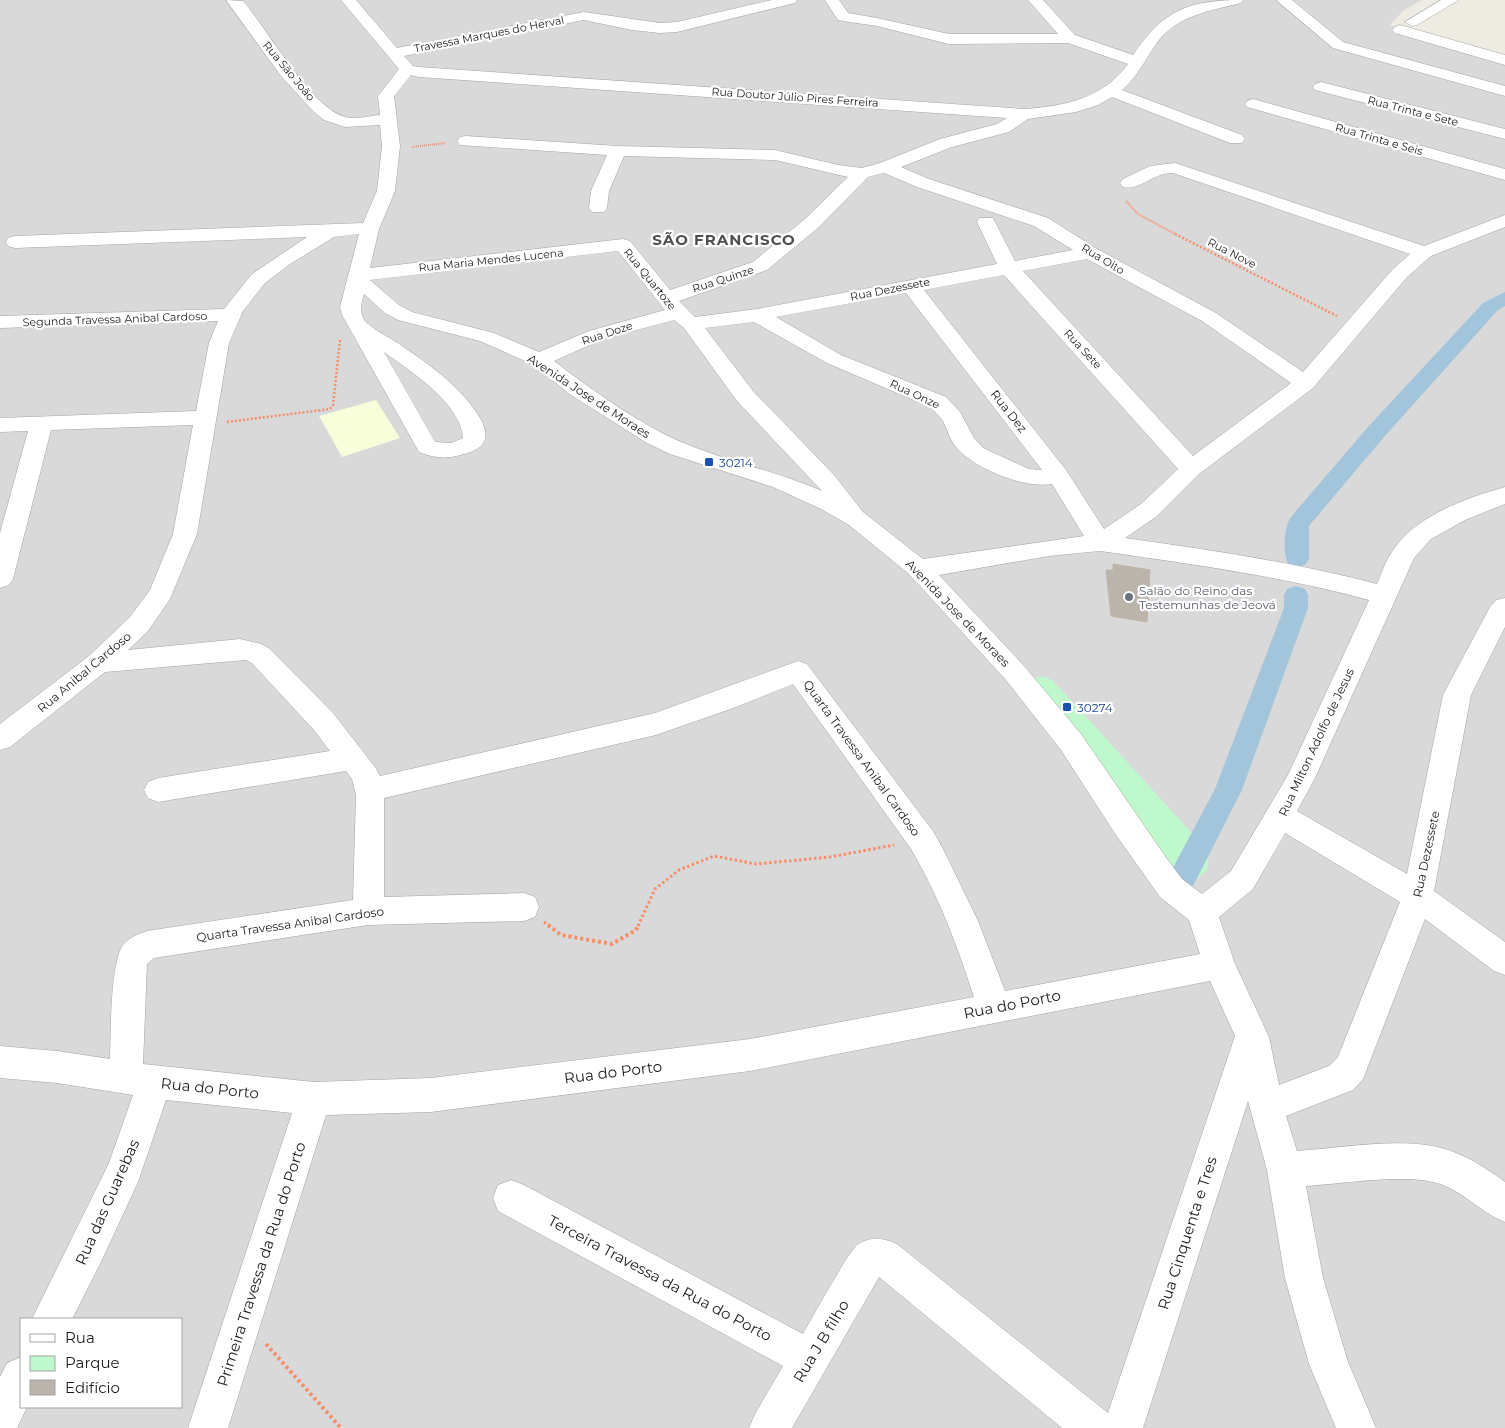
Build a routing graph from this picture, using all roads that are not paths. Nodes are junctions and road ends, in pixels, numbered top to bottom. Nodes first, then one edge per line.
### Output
1 (233, 0) edge
2 (348, 0) edge
3 (832, 0) edge
4 (1035, 0) edge
5 (1236, 0) edge
6 (1282, 0) edge
7 (1452, 0) edge
8 (781, 1) edge
9 (625, 8) dead end
10 (632, 25) junction
11 (1070, 38) junction
12 (394, 53) junction
13 (1505, 60) edge
14 (1138, 62) junction
15 (407, 69) junction
16 (1322, 87) dead end
17 (1111, 91) junction
18 (1505, 91) edge
19 (1253, 104) dead end
20 (1024, 114) junction
21 (388, 118) junction
22 (1505, 134) edge
23 (1236, 139) dead end
24 (466, 141) road end
25 (618, 151) junction
26 (886, 167) junction
27 (862, 173) junction
28 (1505, 175) edge
29 (1129, 183) road end
30 (598, 208) dead end
31 (986, 222) dead end
32 (1505, 222) edge
33 (370, 229) junction
34 (333, 230) junction
35 (15, 242) dead end
36 (623, 245) joint
37 (1424, 252) junction
38 (1090, 253) junction
39 (1008, 267) junction
40 (358, 277) junction
41 (910, 285) junction
42 (679, 312) junction
43 (757, 315) junction
44 (230, 316) junction
45 (0, 322) edge
46 (361, 328) junction
47 (539, 360) junction
48 (1305, 384) junction
49 (207, 406) junction
50 (41, 424) junction
51 (0, 425) edge
52 (1191, 469) junction
53 (1058, 475) junction
54 (1505, 495) edge
55 (857, 519) junction
56 (1100, 543) junction
57 (918, 568) junction
58 (0, 579) edge
59 (1384, 595) junction
60 (1503, 612) edge
61 (98, 663) junction
62 (0, 739) edge
63 (352, 759) junction
64 (158, 790) dead end
65 (369, 790) junction
66 (1281, 816) junction
67 (1418, 896) junction
68 (524, 907) road end
69 (368, 911) junction
70 (1202, 912) junction
71 (147, 945) joint
72 (1505, 961) edge
73 (1220, 964) junction
74 (994, 1007) junction
75 (1252, 1037) junction
76 (0, 1062) edge
77 (141, 1079) junction
78 (314, 1099) junction
79 (1266, 1107) junction
80 (1285, 1170) junction
81 (511, 1198) dead end
82 (1505, 1204) edge
83 (52, 1318) edge
84 (810, 1359) junction
85 (20, 1379) edge
86 (0, 1419) edge
87 (208, 1428) edge
88 (769, 1428) edge
89 (1094, 1428) edge
90 (1123, 1428) edge
91 (1356, 1428) edge

1 - 21 street, Rua São João
2 - 12 street
3 - 11 street
4 - 11 street
5 - 14 street, Rua Doutor Júlio Pires Ferreira
6 - 18 street
7 - 13 street
8 - 10 street
9 - 10 street
10 - 12 street, Travessa Marques do Herval
11 - 14 street
12 - 15 street
14 - 17 street, Rua Doutor Júlio Pires Ferreira
15 - 20 street, Rua Doutor Júlio Pires Ferreira
15 - 21 street
16 - 22 street, Rua Trinta e Sete
17 - 20 street, Rua Doutor Júlio Pires Ferreira
17 - 23 street
19 - 28 street, Rua Trinta e Seis
20 - 26 street
21 - 33 street
24 - 25 street
25 - 27 street
25 - 30 street
26 - 27 street
26 - 38 street, Rua Oito
27 - 42 street, Rua Quinze
29 - 37 street
31 - 39 street, Rua Sete
32 - 37 street
33 - 34 street
33 - 40 street
34 - 35 street
34 - 44 street
36 - 40 street, Rua Maria Mendes Lucena
36 - 42 street, Rua Quartoze
37 - 48 street
38 - 39 street, Rua Dezessete
38 - 48 street, Rua Oito
39 - 41 street, Rua Dezessete
39 - 52 street, Rua Sete
40 - 46 street
40 - 47 street, Avenida Jose de Moraes
41 - 43 street, Rua Dezessete
41 - 53 street, Rua Dez
42 - 43 street, Rua Dezessete
42 - 47 street, Rua Doze
42 - 55 street, Rua Quartoze
43 - 53 street, Rua Onze
44 - 45 street, Segunda Travessa Anibal Cardoso
44 - 49 street
46 - 46 street
47 - 55 street, Avenida Jose de Moraes
48 - 52 street
49 - 50 street
49 - 61 street, Rua Anibal Cardoso
50 - 51 street
50 - 58 street
52 - 56 street
53 - 56 street, Rua Dez
54 - 59 street, Rua Milton Adolfo de Jesus
55 - 57 street, Avenida Jose de Moraes
56 - 57 street
56 - 59 street
57 - 70 street, Avenida Jose de Moraes
59 - 66 street, Rua Milton Adolfo de Jesus
60 - 67 street, Rua Dezessete
61 - 62 street, Rua Anibal Cardoso
61 - 63 street
63 - 64 street
63 - 65 street
65 - 69 street
65 - 74 street, Quarta Travessa Anibal Cardoso
66 - 67 street
66 - 70 street, Rua Milton Adolfo de Jesus
67 - 72 street
67 - 79 street, Rua Dezessete
68 - 69 street, Quarta Travessa Anibal Cardoso
69 - 71 street, Quarta Travessa Anibal Cardoso
70 - 73 street
71 - 77 street, Rua das Guarebas
73 - 74 street, Rua do Porto
73 - 75 street
74 - 78 street, Rua do Porto
75 - 79 street
75 - 90 street, Rua Cinquenta e Tres
76 - 77 street, Rua do Porto
77 - 78 street, Rua do Porto
77 - 83 street, Rua das Guarebas
78 - 87 street, Primeira Travessa da Rua do Porto
79 - 80 street
80 - 82 street
80 - 91 street
81 - 84 street, Terceira Travessa da Rua do Porto
84 - 88 street, Rua J B filho
84 - 89 street, Rua J B filho
85 - 86 street

